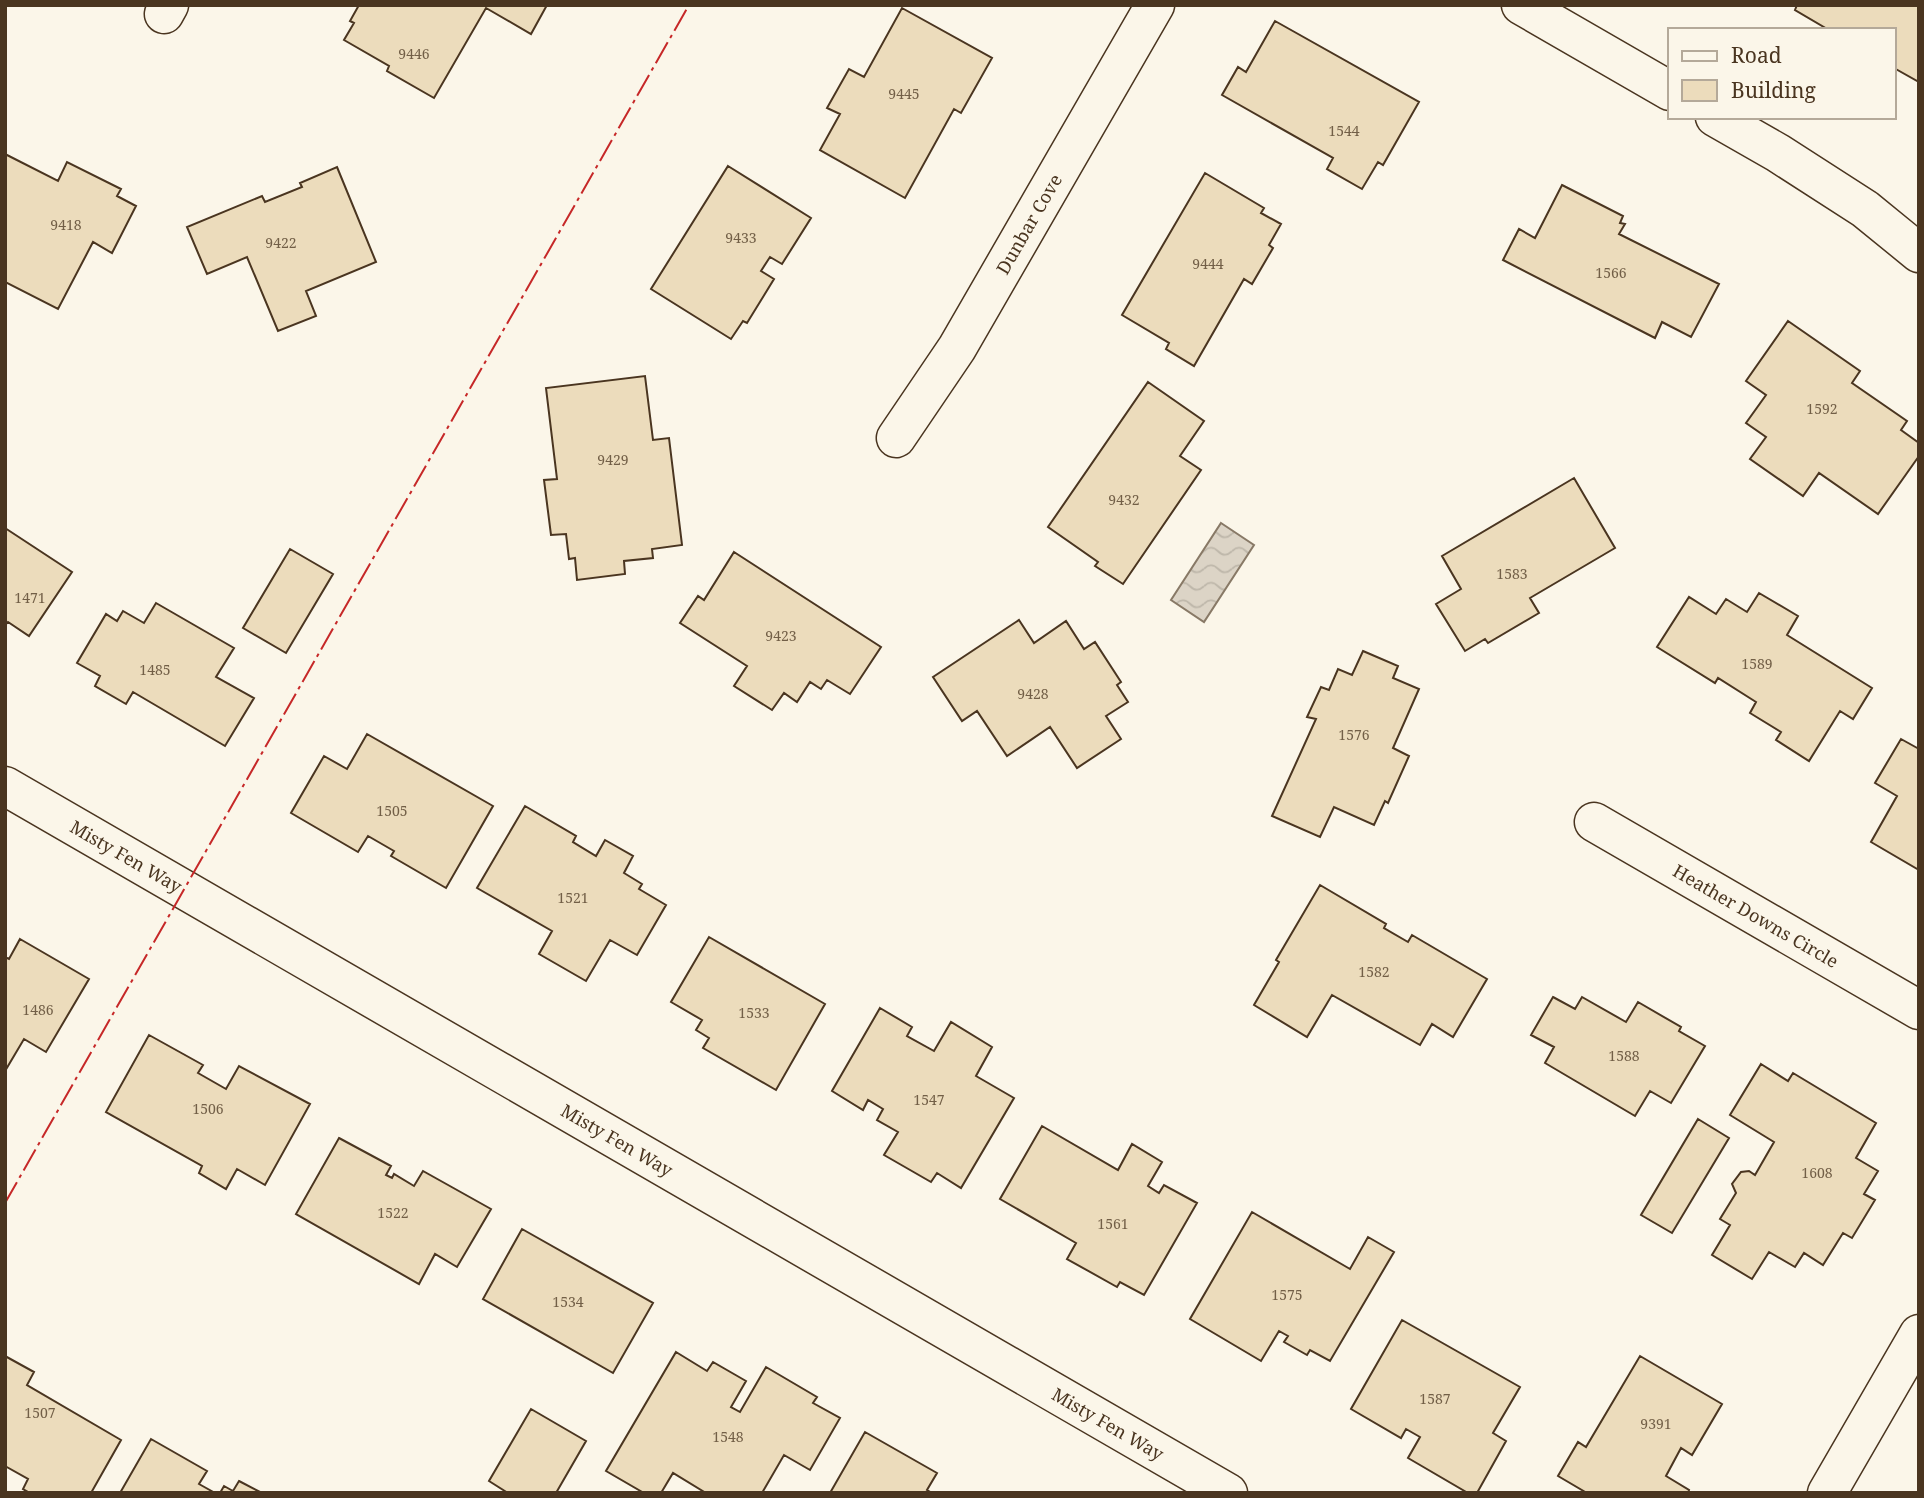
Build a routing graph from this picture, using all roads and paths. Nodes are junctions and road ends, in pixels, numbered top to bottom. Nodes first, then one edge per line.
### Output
1 (1155, 5) edge
2 (1521, 5) edge
3 (1668, 90) edge
4 (1718, 119) edge
5 (1919, 253) edge
6 (896, 438) dead end
7 (5, 786) edge
8 (1594, 822) dead end
9 (1919, 1010) edge
10 (1919, 1334) edge
11 (1228, 1493) edge
12 (1828, 1493) edge

1 - 6 street, Dunbar Cove
2 - 3 street
4 - 5 street
7 - 11 street, Misty Fen Way
8 - 9 street, Heather Downs Circle
10 - 12 street

